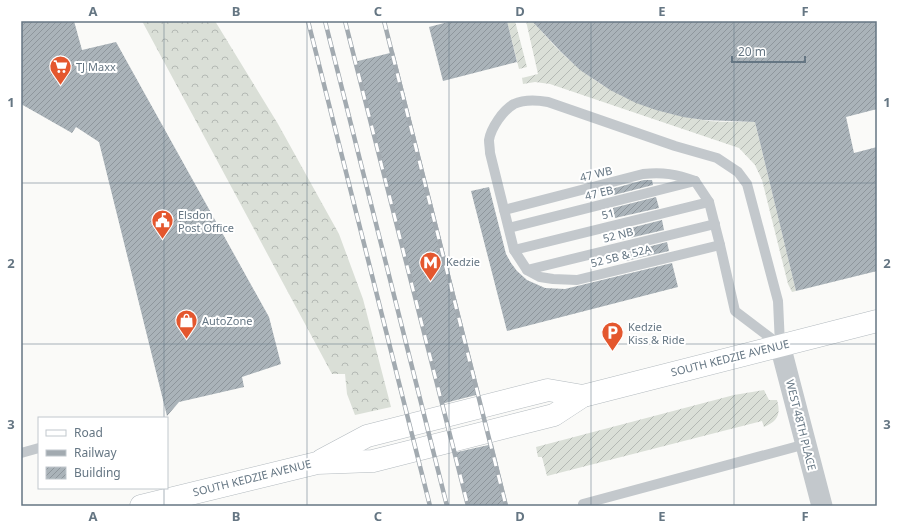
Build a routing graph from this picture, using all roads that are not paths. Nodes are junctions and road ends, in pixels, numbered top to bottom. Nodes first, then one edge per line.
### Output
1 (694, 182) junction
2 (709, 202) junction
3 (504, 210) junction
4 (715, 224) junction
5 (509, 228) junction
6 (720, 245) junction
7 (514, 250) junction
8 (527, 270) junction
9 (877, 321) edge
10 (780, 345) junction
11 (806, 444) junction
12 (38, 448) edge
13 (21, 453) edge
14 (141, 506) edge
15 (584, 506) edge
16 (822, 506) edge

1 - 2 lane
1 - 3 lane, 47 WB
1 - 5 lane, 47 EB
2 - 4 lane
2 - 7 lane, 51
3 - 5 lane
3 - 10 lane
4 - 6 lane
4 - 8 lane, 52 NB
5 - 7 lane
6 - 8 lane, 52 SB & 52A
6 - 10 lane
7 - 8 lane
9 - 10 main road, SOUTH KEDZIE AVENUE
10 - 11 street, WEST 48TH PLACE
10 - 14 main road, SOUTH KEDZIE AVENUE
11 - 15 lane
11 - 16 street, WEST 48TH PLACE
12 - 13 lane

